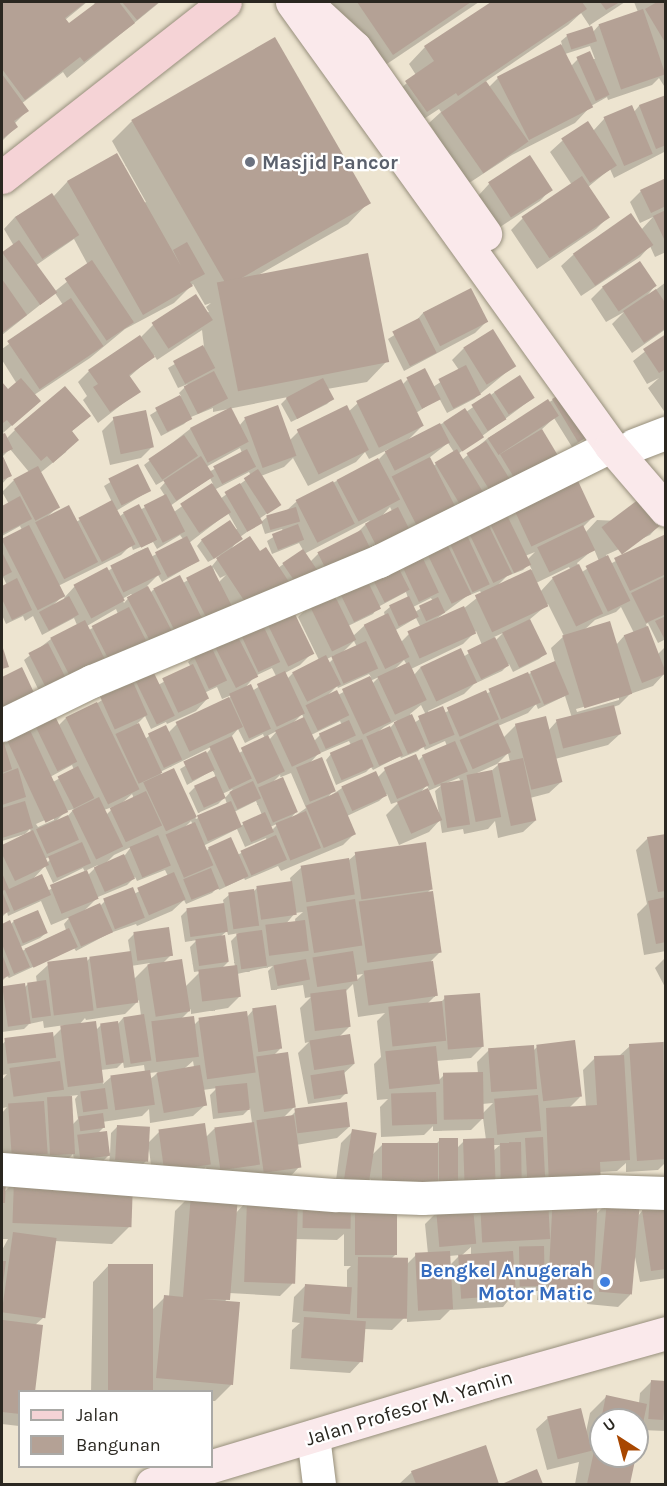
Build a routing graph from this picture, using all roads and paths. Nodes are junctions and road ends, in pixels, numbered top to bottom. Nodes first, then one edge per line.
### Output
1 (225, 2) edge
2 (292, 2) edge
3 (305, 2) edge
4 (2, 177) edge
5 (666, 433) edge
6 (622, 446) junction
7 (666, 481) edge
8 (666, 510) edge
9 (2, 725) edge
10 (2, 1169) edge
11 (666, 1193) edge
12 (666, 1334) edge
13 (313, 1436) junction
14 (212, 1468) edge
15 (213, 1468) edge
16 (164, 1483) edge
17 (319, 1485) edge

1 - 4 main road
2 - 6 main road
3 - 6 main road
5 - 6 street
6 - 7 main road
6 - 8 main road
6 - 9 street
10 - 11 street
12 - 13 main road, Jalan Profesor M. Yamin
13 - 15 main road, Jalan Profesor M. Yamin
13 - 17 street
14 - 16 main road, Jalan Profesor M. Yamin

